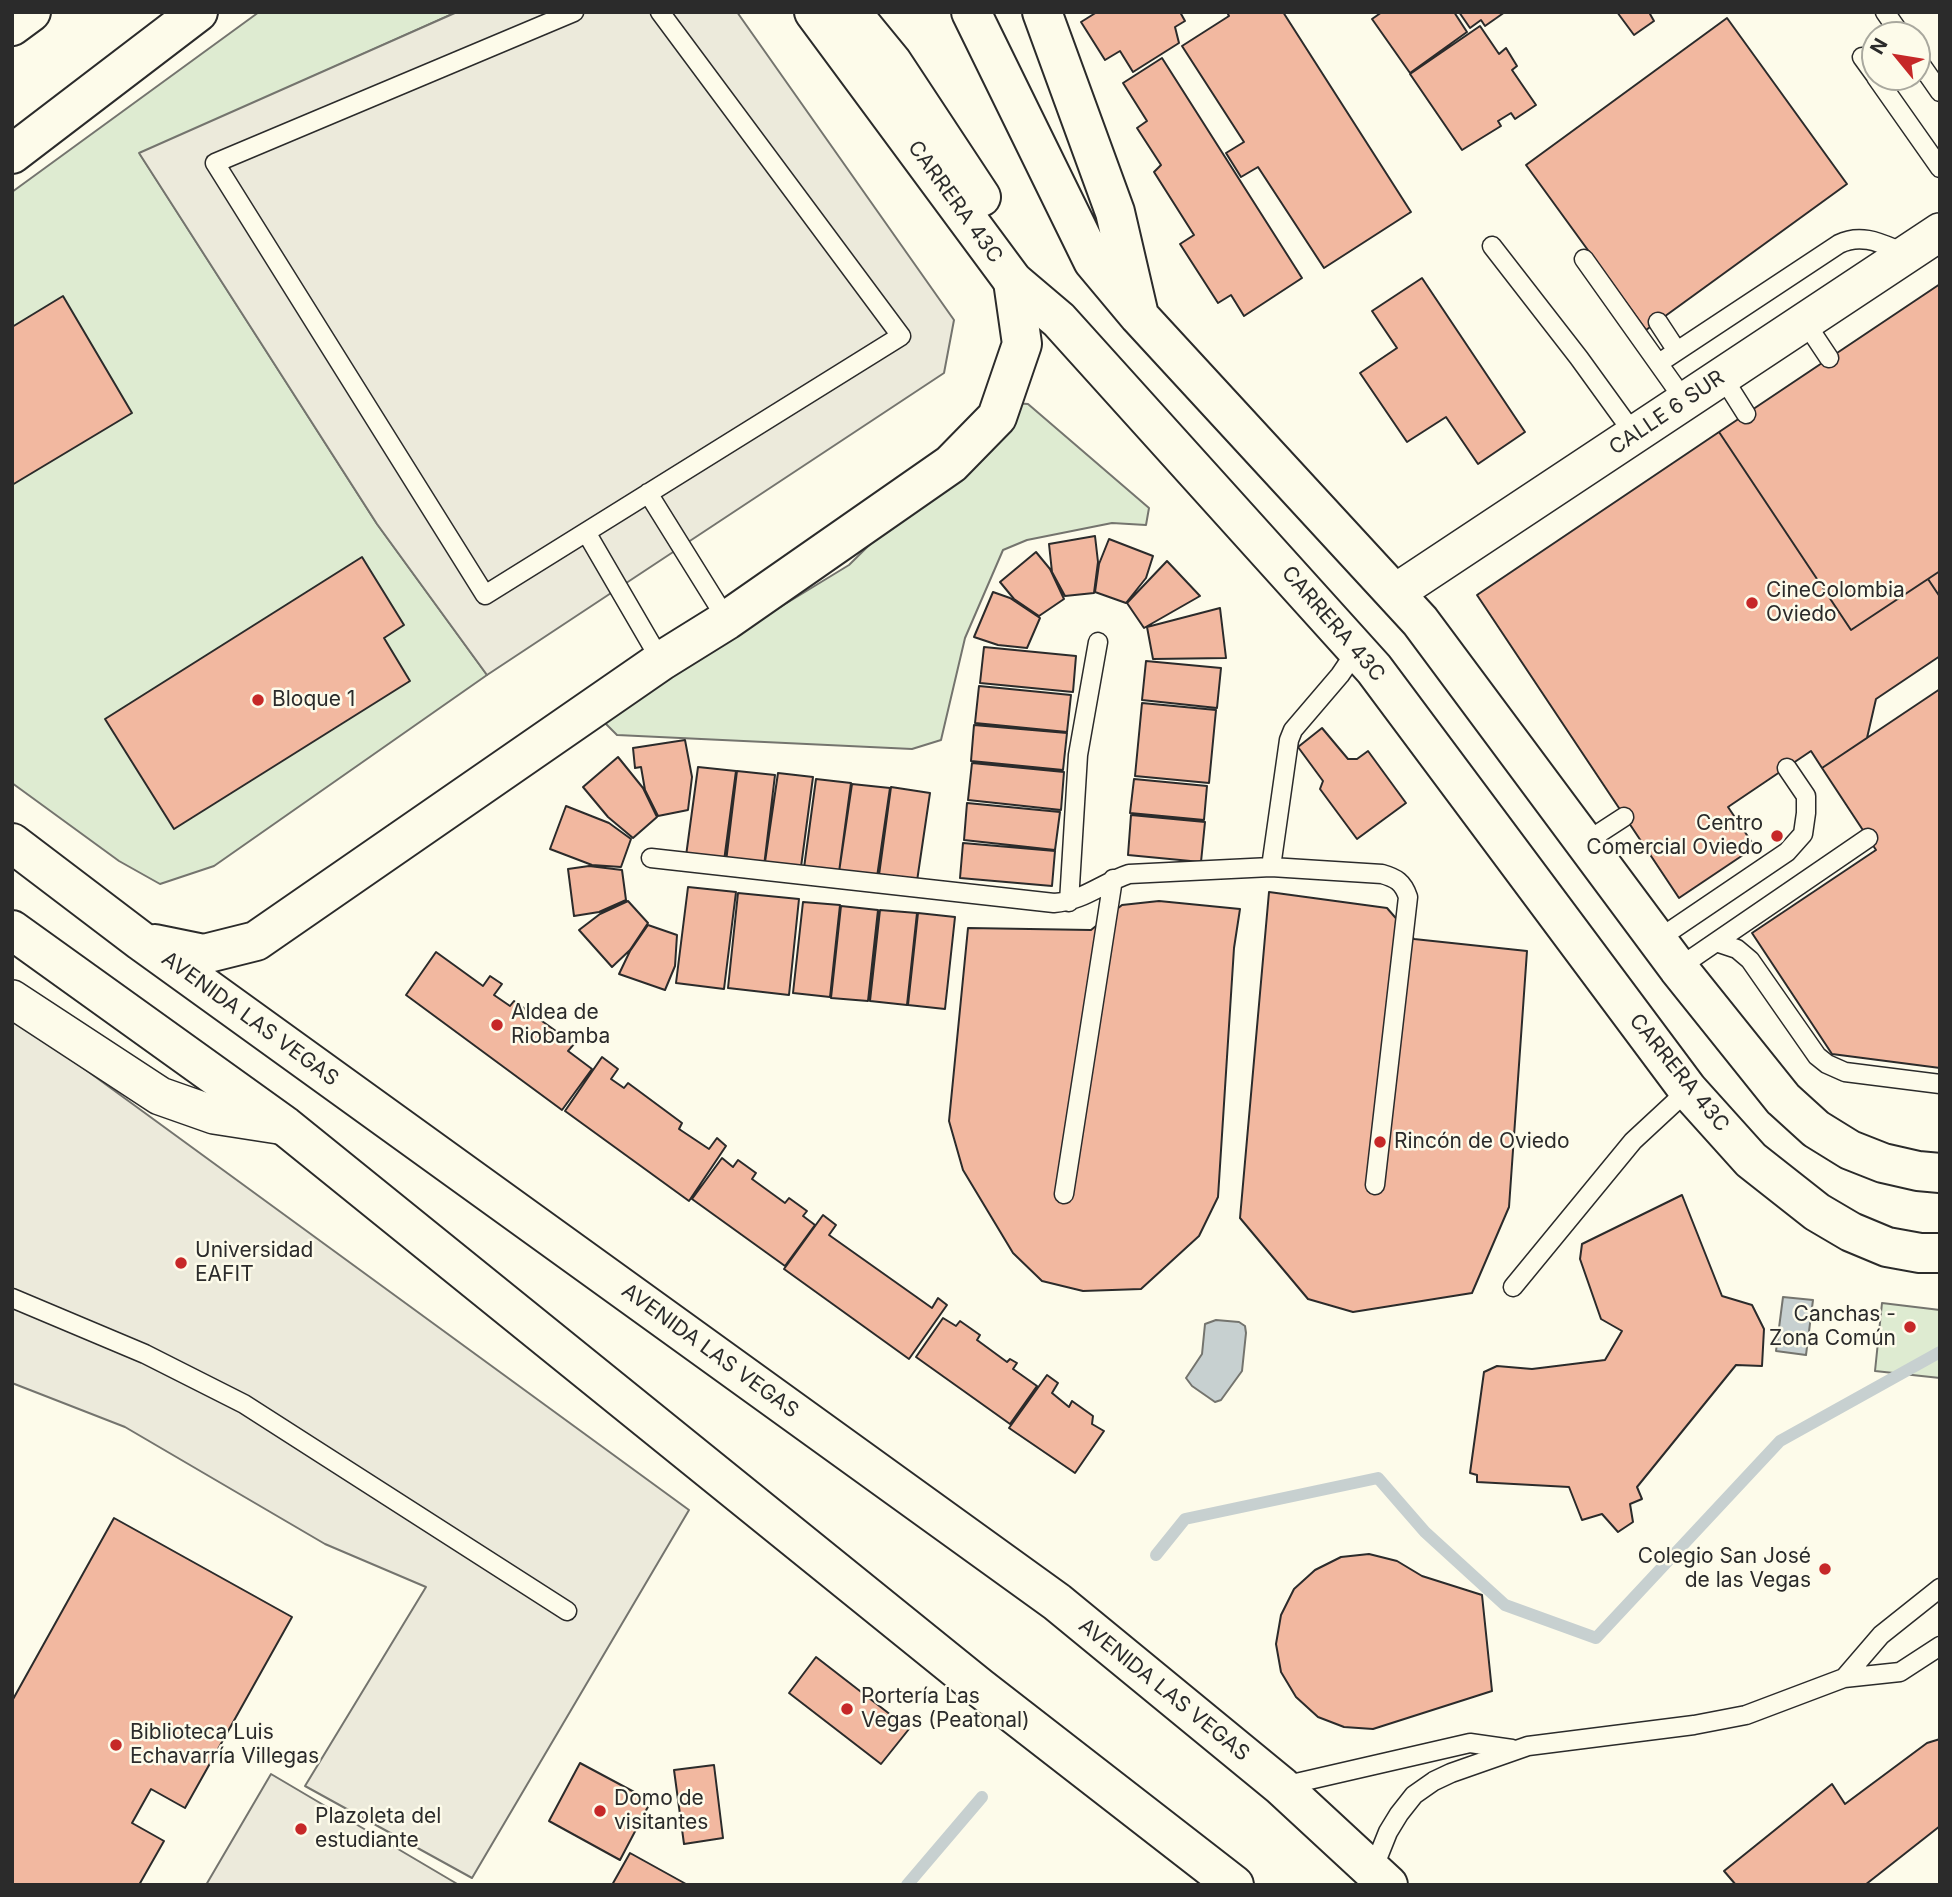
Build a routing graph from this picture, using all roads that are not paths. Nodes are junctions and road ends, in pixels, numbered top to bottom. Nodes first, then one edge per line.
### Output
1 (31, 12) edge
2 (198, 12) edge
3 (574, 12) edge
4 (660, 12) edge
5 (814, 12) edge
6 (850, 12) edge
7 (971, 12) edge
8 (1042, 12) edge
9 (12, 26) edge
10 (1886, 91) edge
11 (12, 154) edge
12 (1940, 168) edge
13 (1940, 232) edge
14 (1492, 246) dead end
15 (1907, 254) junction
16 (1584, 259) dead end
17 (1013, 281) junction
18 (1139, 316) junction
19 (1059, 320) junction
20 (1658, 322) dead end
21 (1805, 322) junction
22 (1677, 351) junction
23 (1829, 358) dead end
24 (1659, 363) junction
25 (1722, 376) junction
26 (1685, 401) junction
27 (1746, 414) dead end
28 (1634, 435) junction
29 (648, 493) junction
30 (586, 532) junction
31 (1395, 593) junction
32 (727, 620) junction
33 (1098, 642) dead end
34 (1357, 650) junction
35 (661, 661) junction
36 (1787, 768) dead end
37 (1624, 817) dead end
38 (1868, 838) dead end
39 (12, 843) edge
40 (1584, 843) junction
41 (650, 858) dead end
42 (1271, 867) junction
43 (1113, 879) junction
44 (1069, 902) junction
45 (12, 930) edge
46 (141, 941) junction
47 (1716, 943) junction
48 (1667, 954) junction
49 (12, 999) edge
50 (1940, 1084) edge
51 (1688, 1090) junction
52 (285, 1126) junction
53 (1940, 1173) edge
54 (1375, 1185) dead end
55 (1064, 1194) dead end
56 (1940, 1253) edge
57 (1513, 1287) dead end
58 (12, 1298) edge
59 (1940, 1588) edge
60 (567, 1611) dead end
61 (1940, 1646) edge
62 (1844, 1678) junction
63 (1512, 1749) junction
64 (1281, 1786) junction
65 (1380, 1878) edge
66 (1234, 1885) edge

1 - 9 main road
2 - 11 main road
3 - 30 lane
4 - 29 lane
5 - 17 main road, CARRERA 43C
6 - 19 main road
7 - 18 main road
8 - 18 main road
10 - 12 lane
13 - 15 street, CALLE 6 SUR
14 - 28 lane
15 - 21 street, CALLE 6 SUR
15 - 22 lane
16 - 24 lane
17 - 19 main road, CARRERA 43C
17 - 32 main road
18 - 31 main road
19 - 34 main road, CARRERA 43C
20 - 22 lane
21 - 23 lane
21 - 25 street, CALLE 6 SUR
22 - 24 lane
24 - 26 lane
25 - 26 street, CALLE 6 SUR
25 - 27 lane
26 - 28 street, CALLE 6 SUR
28 - 31 street, CALLE 6 SUR
29 - 30 lane
29 - 32 lane
30 - 35 lane
31 - 40 main road
32 - 35 main road
33 - 44 lane
34 - 42 lane
34 - 51 main road, CARRERA 43C
35 - 46 main road
36 - 48 lane
37 - 40 lane
38 - 47 lane
39 - 46 main road, AVENIDA LAS VEGAS
40 - 48 main road
41 - 44 lane
42 - 43 lane
42 - 54 lane
43 - 44 lane
43 - 55 lane
45 - 52 main road
46 - 64 main road, AVENIDA LAS VEGAS
47 - 48 lane
47 - 50 lane
48 - 53 main road
49 - 52 street
51 - 56 main road, CARRERA 43C
51 - 57 lane
52 - 66 main road
58 - 60 lane
59 - 62 lane
61 - 62 lane
62 - 63 lane
63 - 64 lane
63 - 65 lane
64 - 65 main road, AVENIDA LAS VEGAS

